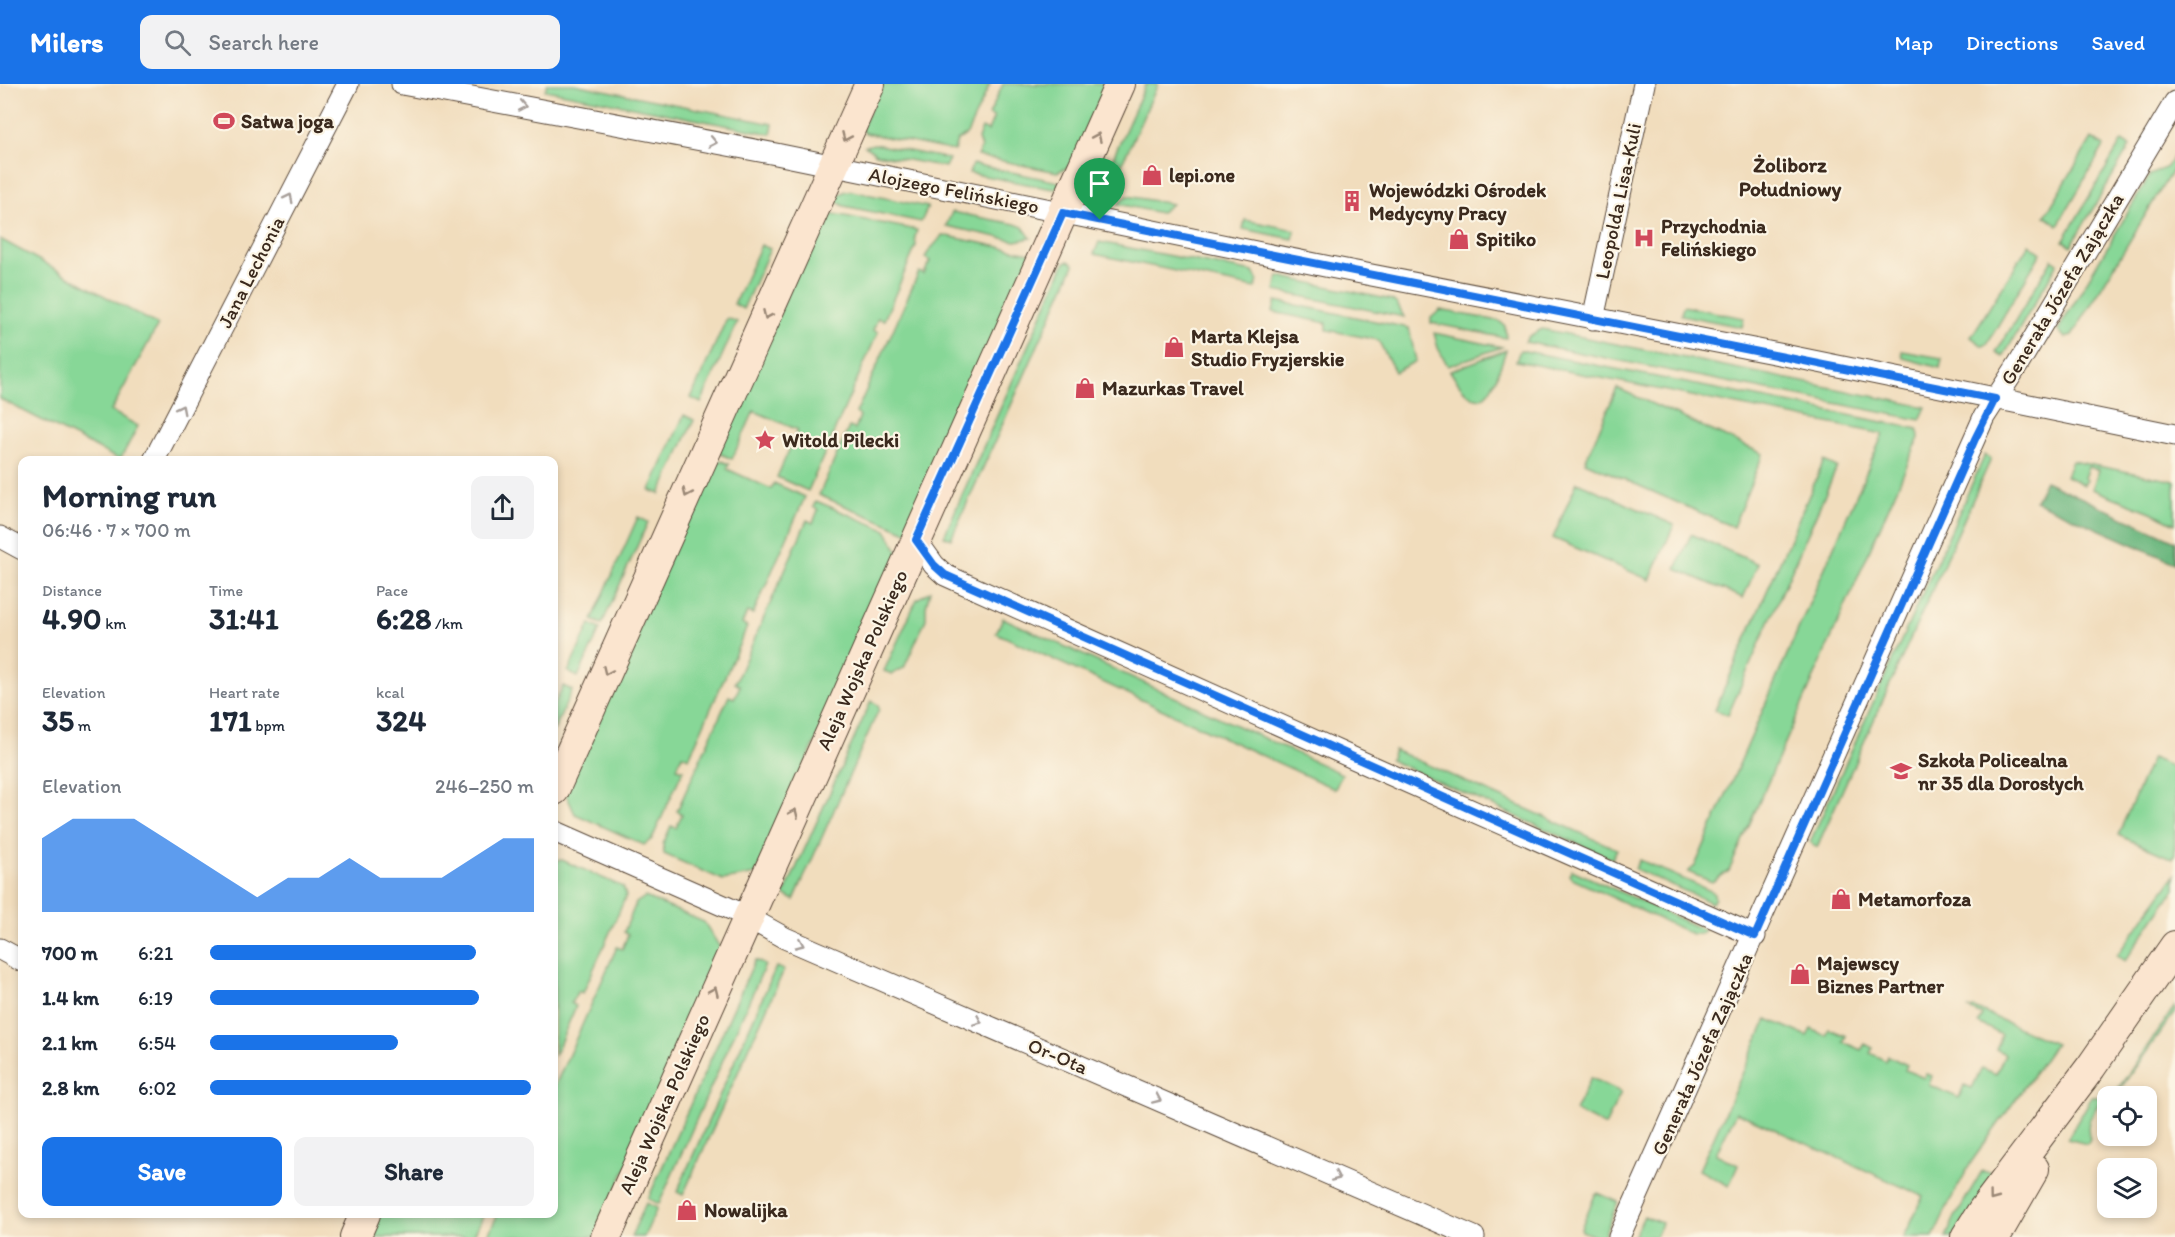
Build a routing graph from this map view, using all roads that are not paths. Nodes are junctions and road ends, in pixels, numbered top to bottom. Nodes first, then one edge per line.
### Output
1 (348, 84) edge
2 (402, 84) edge
3 (870, 84) edge
4 (1120, 84) edge
5 (1644, 84) edge
6 (2175, 102) edge
7 (834, 166) junction
8 (1063, 213) junction
9 (1593, 319) junction
10 (1995, 399) junction
11 (2175, 435) edge
12 (156, 456) edge
13 (0, 537) edge
14 (916, 540) junction
15 (18, 547) edge
16 (558, 781) edge
17 (558, 833) edge
18 (748, 917) junction
19 (1755, 936) junction
20 (2175, 946) edge
21 (0, 949) edge
22 (18, 959) edge
23 (2091, 1067) junction
24 (363, 1218) edge
25 (355, 1237) edge
26 (606, 1237) edge
27 (1474, 1237) edge
28 (1619, 1237) edge
29 (1966, 1237) edge
30 (1995, 1237) edge

12 -> 1 street, Jana Lechonia
2 -> 7 street, Alojzego Felińskiego
3 -> 7 street
8 -> 4 street, Aleja Wojska Polskiego
5 - 9 street, Leopolda Lisa-Kuli
6 - 10 street, Generała Józefa Zajączka
7 - 8 street, Alojzego Felińskiego
7 -> 16 street
8 - 9 street, Alojzego Felińskiego
8 - 14 street, Aleja Wojska Polskiego
9 - 10 street, Alojzego Felińskiego
10 - 11 street, Alojzego Felińskiego
10 - 19 street, Generała Józefa Zajączka
13 - 15 street
18 -> 14 street, Aleja Wojska Polskiego
14 - 19 street
17 - 18 street, Or-Ota
26 -> 18 street, Aleja Wojska Polskiego
18 -> 27 street, Or-Ota
19 - 28 street, Generała Józefa Zajączka
20 - 23 street
21 - 22 street
23 -> 29 street
23 - 30 street
24 - 25 street

